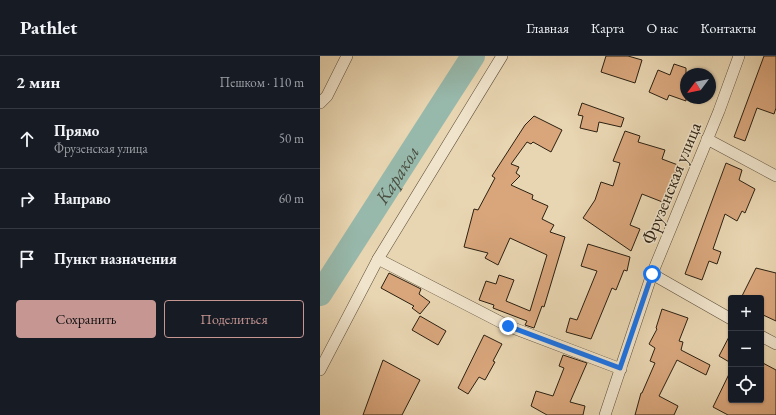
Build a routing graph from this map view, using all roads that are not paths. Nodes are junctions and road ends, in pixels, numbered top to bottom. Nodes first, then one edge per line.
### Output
1 (347, 56) edge
2 (502, 56) edge
3 (739, 56) edge
4 (320, 103) edge
5 (707, 139) junction
6 (776, 176) edge
7 (378, 259) junction
8 (652, 274) junction
9 (728, 316) edge
10 (764, 338) edge
11 (776, 344) edge
12 (620, 368) junction
13 (320, 370) edge
14 (605, 415) edge

1 - 4 street
2 - 7 street
3 - 5 street, Фрузенская улица
5 - 6 street
5 - 8 street, Фрузенская улица
7 - 12 street
7 - 13 street
8 - 9 street
8 - 12 street, Фрузенская улица
10 - 11 street
12 - 14 street, Фрузенская улица

